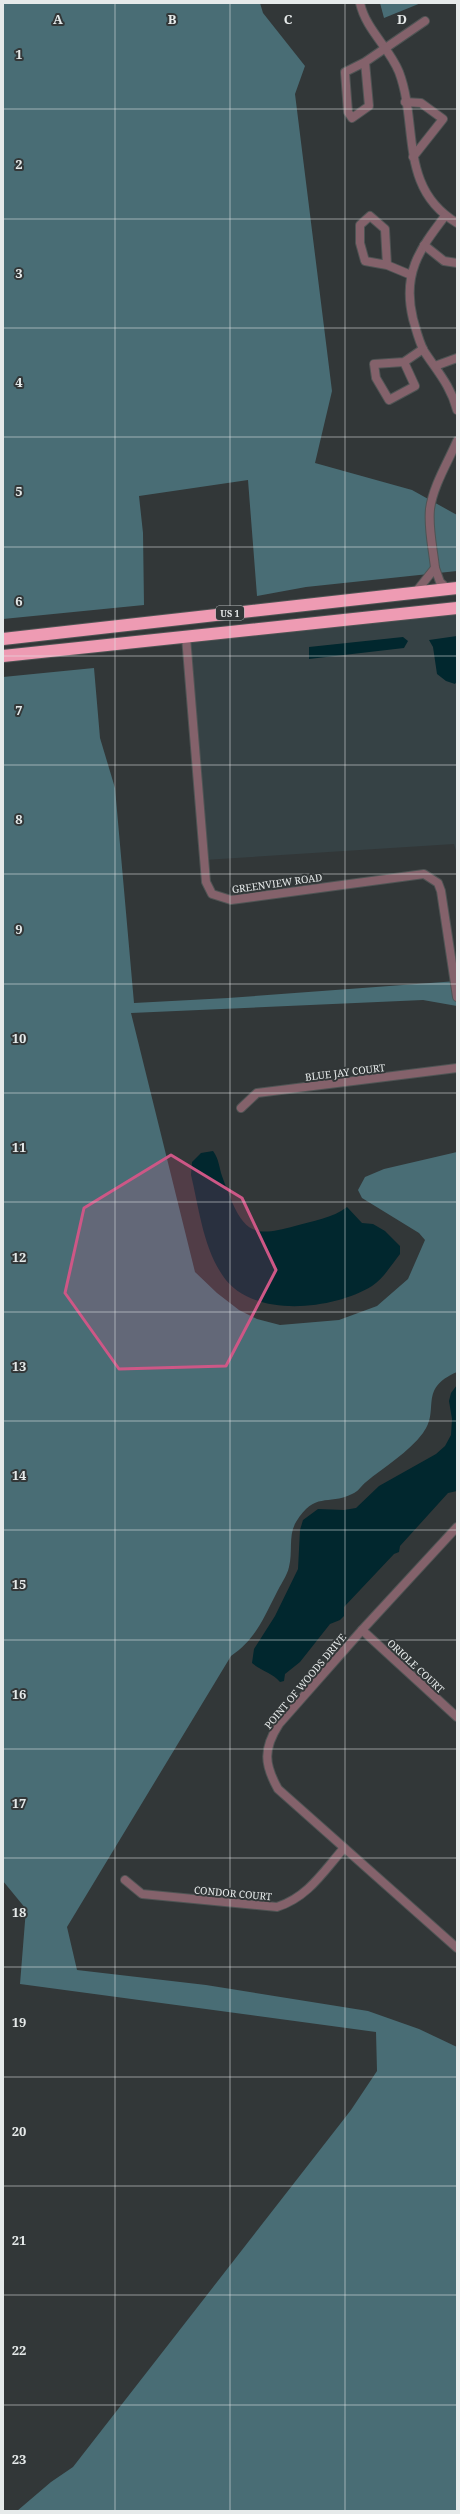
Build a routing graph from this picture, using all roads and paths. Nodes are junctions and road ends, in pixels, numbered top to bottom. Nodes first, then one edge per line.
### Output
1 (360, 3) edge
2 (425, 21) dead end
3 (384, 48) junction
4 (365, 62) junction
5 (405, 102) junction
6 (413, 157) junction
7 (445, 216) junction
8 (457, 223) edge
9 (424, 245) junction
10 (457, 263) edge
11 (387, 265) junction
12 (411, 275) junction
13 (423, 349) junction
14 (457, 358) edge
15 (404, 362) junction
16 (435, 366) junction
17 (457, 410) edge
18 (457, 441) edge
19 (435, 568) junction
20 (452, 589) edge
21 (415, 593) junction
22 (457, 608) edge
23 (186, 637) junction
24 (3, 639) edge
25 (3, 656) edge
26 (457, 997) edge
27 (457, 1068) edge
28 (241, 1108) dead end
29 (457, 1526) edge
30 (362, 1630) junction
31 (457, 1717) edge
32 (344, 1848) junction
33 (124, 1880) dead end
34 (457, 1948) edge

1 - 3 street
2 - 3 street
3 - 4 street
3 - 5 street
4 - 4 street
5 - 6 street
5 - 6 street
6 - 7 street
7 - 8 street
7 - 9 street
9 - 10 street
9 - 12 street
11 - 11 street
11 - 12 street
12 - 13 street
13 - 15 street
13 - 16 street
14 - 16 street
15 - 15 street
16 - 17 street
18 - 19 street
19 - 20 street
19 - 21 street
20 - 21 highway, US 1
21 - 24 highway, US 1
22 - 23 highway, US 1
23 - 25 highway, US 1
23 - 26 street, GREENVIEW ROAD
27 - 28 street, BLUE JAY COURT
29 - 30 street, POINT OF WOODS DRIVE
30 - 31 street, ORIOLE COURT
30 - 32 street, POINT OF WOODS DRIVE
32 - 33 street, CONDOR COURT
32 - 34 street, POINT OF WOODS DRIVE

